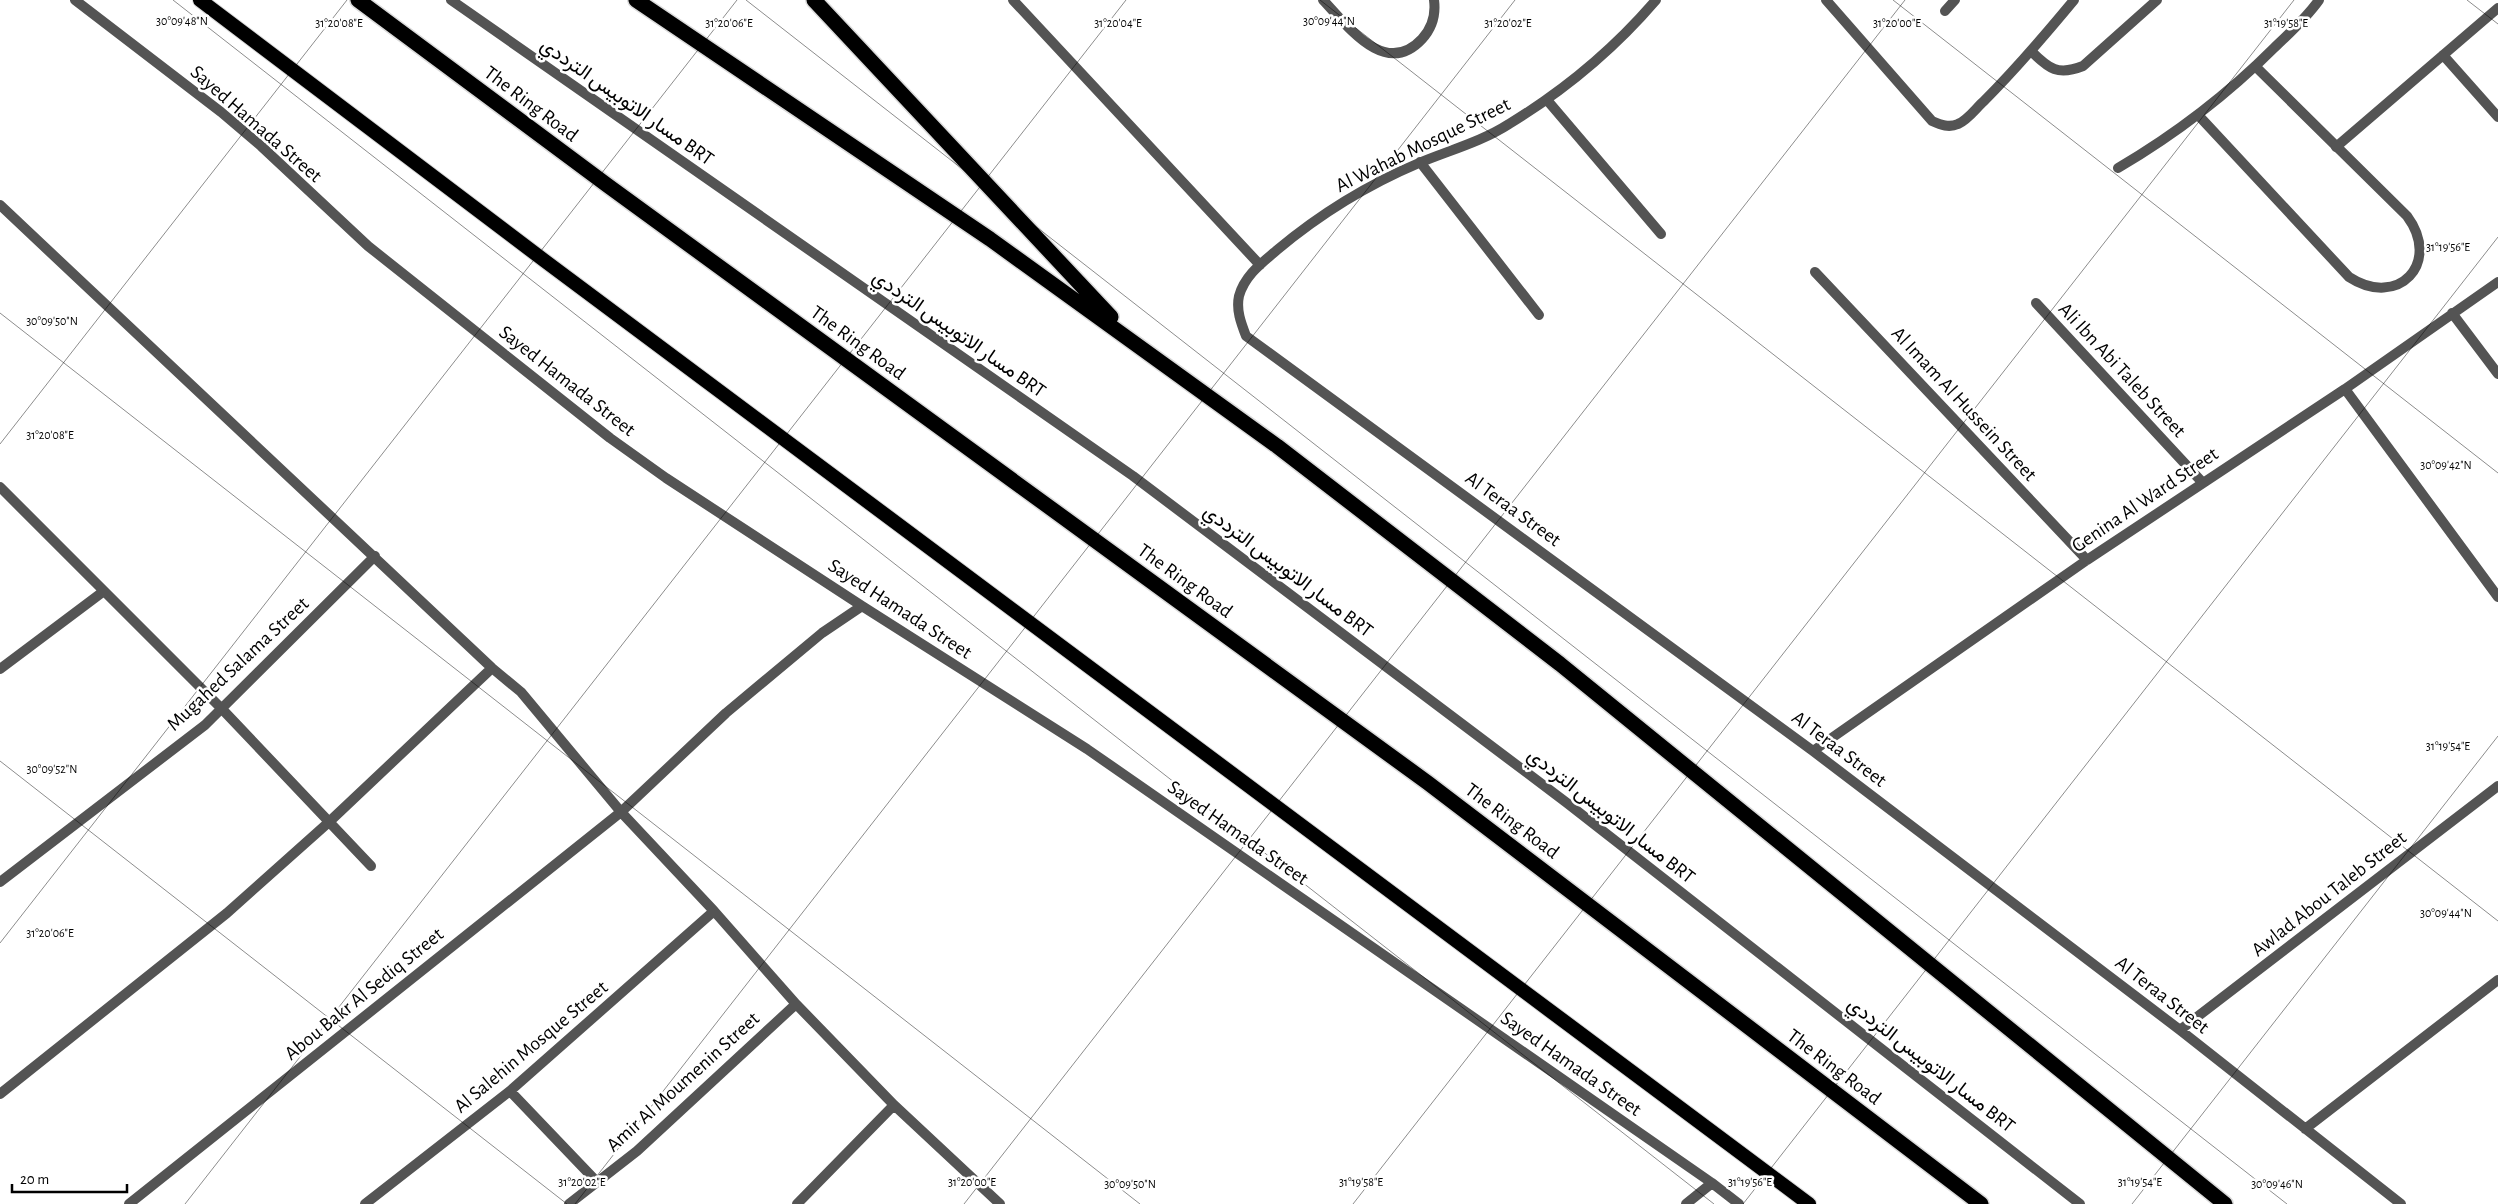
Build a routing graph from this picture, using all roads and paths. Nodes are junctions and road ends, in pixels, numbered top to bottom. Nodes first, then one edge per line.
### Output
1 (75, 0) edge
2 (200, 0) edge
3 (358, 0) edge
4 (451, 0) edge
5 (636, 0) edge
6 (814, 0) edge
7 (1013, 0) edge
8 (1323, 0) edge
9 (1434, 0) edge
10 (1656, 0) edge
11 (1826, 0) edge
12 (1955, 0) edge
13 (2074, 0) edge
14 (2157, 0) edge
15 (2319, 0) edge
16 (2498, 8) edge
17 (1945, 11) dead end
18 (2031, 51) junction
19 (2443, 55) junction
20 (2256, 67) junction
21 (1548, 100) junction
22 (2199, 116) junction
23 (2498, 117) edge
24 (2336, 146) junction
25 (1420, 162) junction
26 (2118, 168) dead end
27 (0, 205) edge
28 (1661, 234) dead end
29 (1260, 265) junction
30 (1815, 272) dead end
31 (2498, 282) edge
32 (2036, 303) dead end
33 (2452, 314) junction
34 (1539, 315) dead end
35 (1246, 336) joint
36 (1132, 340) junction
37 (2498, 374) edge
38 (2345, 389) junction
39 (2202, 482) junction
40 (2, 492) edge
41 (375, 556) junction
42 (2087, 560) junction
43 (104, 591) junction
44 (2498, 597) edge
45 (862, 606) junction
46 (492, 668) junction
47 (0, 669) edge
48 (222, 709) junction
49 (1813, 751) junction
50 (2498, 786) edge
51 (621, 812) junction
52 (329, 822) junction
53 (372, 866) dead end
54 (0, 882) edge
55 (714, 911) junction
56 (2498, 980) edge
57 (796, 1004) junction
58 (2180, 1030) junction
59 (510, 1091) junction
60 (0, 1094) edge
61 (894, 1105) junction
62 (2305, 1129) junction
63 (597, 1182) junction
64 (1712, 1183) junction
65 (129, 1204) edge
66 (366, 1204) edge
67 (569, 1204) edge
68 (797, 1204) edge
69 (1000, 1204) edge
70 (1686, 1204) edge
71 (1739, 1204) edge
72 (1809, 1204) edge
73 (1982, 1204) edge
74 (2080, 1204) edge
75 (2226, 1204) edge
76 (2401, 1204) edge

1 - 45 street, Sayed Hamada Street
2 - 72 highway
3 - 73 highway, The Ring Road
4 - 74 street, مسار الاتوبيس الترددي BRT
5 - 36 highway
6 - 36 highway
7 - 29 street
8 - 9 street
10 - 21 street, Al Wahab Mosque Street
11 - 18 street
12 - 17 street
13 - 18 street
14 - 18 street
15 - 20 street
16 - 19 street
19 - 23 street
19 - 24 street
20 - 22 street
20 - 24 street
21 - 25 street, Al Wahab Mosque Street
21 - 28 street
22 - 24 street
22 - 26 street
25 - 29 street, Al Wahab Mosque Street
25 - 34 street
27 - 41 street
29 - 35 street, Al Wahab Mosque Street
30 - 42 street, Al Imam Al Hussein Street
31 - 33 street, Genina Al Ward Street
32 - 39 street, Ali Ibn Abi Taleb Street
33 - 37 street
33 - 38 street, Genina Al Ward Street
35 - 49 street, Al Teraa Street
36 - 75 highway
38 - 39 street, Genina Al Ward Street
38 - 44 street
39 - 42 street, Genina Al Ward Street
40 - 43 street
41 - 46 street
41 - 48 street, Mugahed Salama Street
42 - 49 street, Genina Al Ward Street
43 - 47 street
43 - 48 street
45 - 51 street, Abou Bakr Al Sediq Street
45 - 64 street, Sayed Hamada Street
46 - 51 street
46 - 52 street
48 - 52 street
48 - 54 street, Mugahed Salama Street
49 - 58 street, Al Teraa Street
50 - 58 street, Awlad Abou Taleb Street
51 - 55 street
51 - 65 street, Abou Bakr Al Sediq Street
52 - 53 street
52 - 60 street
55 - 57 street
55 - 59 street, Al Salehin Mosque Street
56 - 62 street
57 - 61 street
57 - 63 street, Amir Al Moumenin Street
58 - 62 street, Al Teraa Street
59 - 63 street
59 - 66 street, Al Salehin Mosque Street
61 - 68 street
61 - 69 street
62 - 76 street, Al Teraa Street
63 - 67 street, Amir Al Moumenin Street
64 - 70 street
64 - 71 street, Sayed Hamada Street

